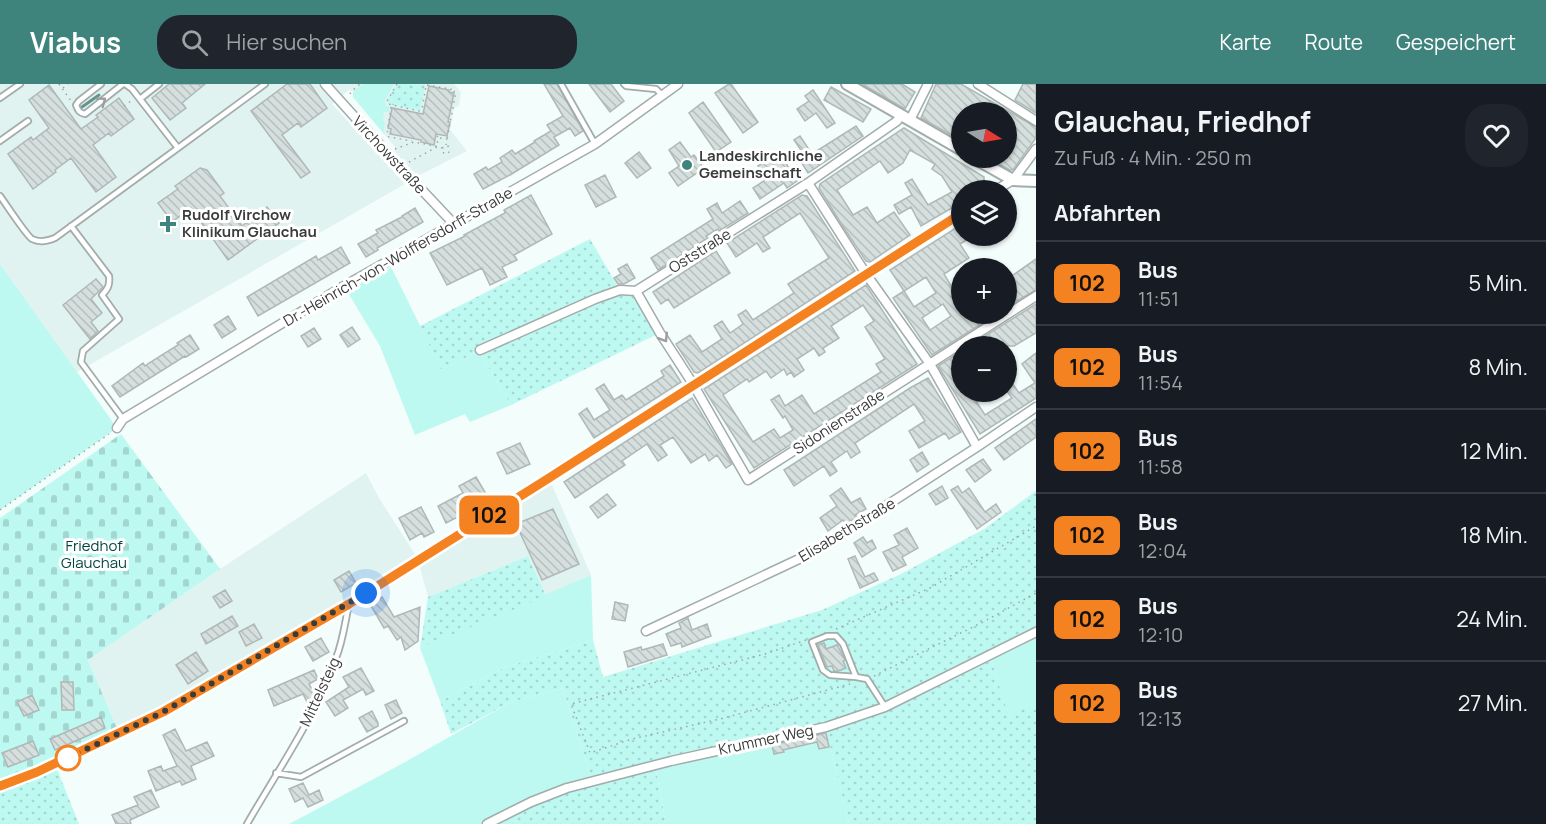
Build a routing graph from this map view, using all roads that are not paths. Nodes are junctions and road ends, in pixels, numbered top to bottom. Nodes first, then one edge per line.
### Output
1 (20, 84) edge
2 (101, 84) edge
3 (124, 84) edge
4 (159, 84) edge
5 (265, 84) edge
6 (326, 84) edge
7 (561, 84) edge
8 (624, 84) edge
9 (678, 84) edge
10 (847, 84) edge
11 (928, 84) edge
12 (978, 84) edge
13 (662, 95) junction
14 (0, 98) edge
15 (139, 98) junction
16 (905, 118) junction
17 (1036, 121) edge
18 (28, 122) dead end
19 (0, 141) edge
20 (595, 144) junction
21 (951, 144) edge
22 (177, 148) junction
23 (1036, 149) edge
24 (992, 168) edge
25 (1013, 180) joint
26 (1017, 180) edge
27 (1036, 181) edge
28 (808, 183) junction
29 (0, 196) edge
30 (951, 220) edge
31 (454, 224) junction
32 (71, 226) junction
33 (866, 274) junction
34 (636, 291) junction
35 (1036, 296) edge
36 (480, 350) dead end
37 (930, 364) junction
38 (693, 384) junction
39 (1036, 407) edge
40 (123, 419) junction
41 (117, 429) road end
42 (977, 447) junction
43 (349, 604) junction
44 (646, 631) dead end
45 (1036, 632) edge
46 (856, 677) junction
47 (885, 707) junction
48 (404, 721) dead end
49 (276, 774) junction
50 (0, 786) edge
51 (247, 824) edge
52 (487, 824) edge

1 - 14 lane
2 -> 3 lane
3 - 15 lane
4 - 15 lane
5 - 22 lane
6 - 31 street, Virchowstraße
7 - 20 lane
8 - 13 lane
9 - 13 street, Dr.-Heinrich-von-Wolffersdorff-Straße
10 - 16 street
11 - 16 street
12 - 17 street
13 - 20 street, Dr.-Heinrich-von-Wolffersdorff-Straße
15 - 22 lane
16 - 21 street
16 - 28 street, Oststraße
18 - 19 lane
20 - 31 street, Dr.-Heinrich-von-Wolffersdorff-Straße
22 - 32 lane
23 - 25 street
24 - 25 street
26 - 27 street
28 - 33 street
28 - 34 street, Oststraße
29 - 32 lane
30 - 33 street
31 - 40 street, Dr.-Heinrich-von-Wolffersdorff-Straße
32 - 40 lane
33 - 37 street
33 - 38 street
34 - 36 street, Oststraße
34 -> 38 street
35 - 37 street, Sidonienstraße
37 - 38 street, Sidonienstraße
37 - 42 street
38 - 43 street
39 - 42 street, Elisabethstraße
40 - 41 street, Dr.-Heinrich-von-Wolffersdorff-Straße
42 - 44 street, Elisabethstraße
43 - 49 lane, Mittelsteig
43 - 50 street
45 - 47 street, Krummer Weg
46 - 46 lane
46 - 47 lane
47 - 52 street, Krummer Weg
48 - 49 lane
49 - 51 lane, Mittelsteig

